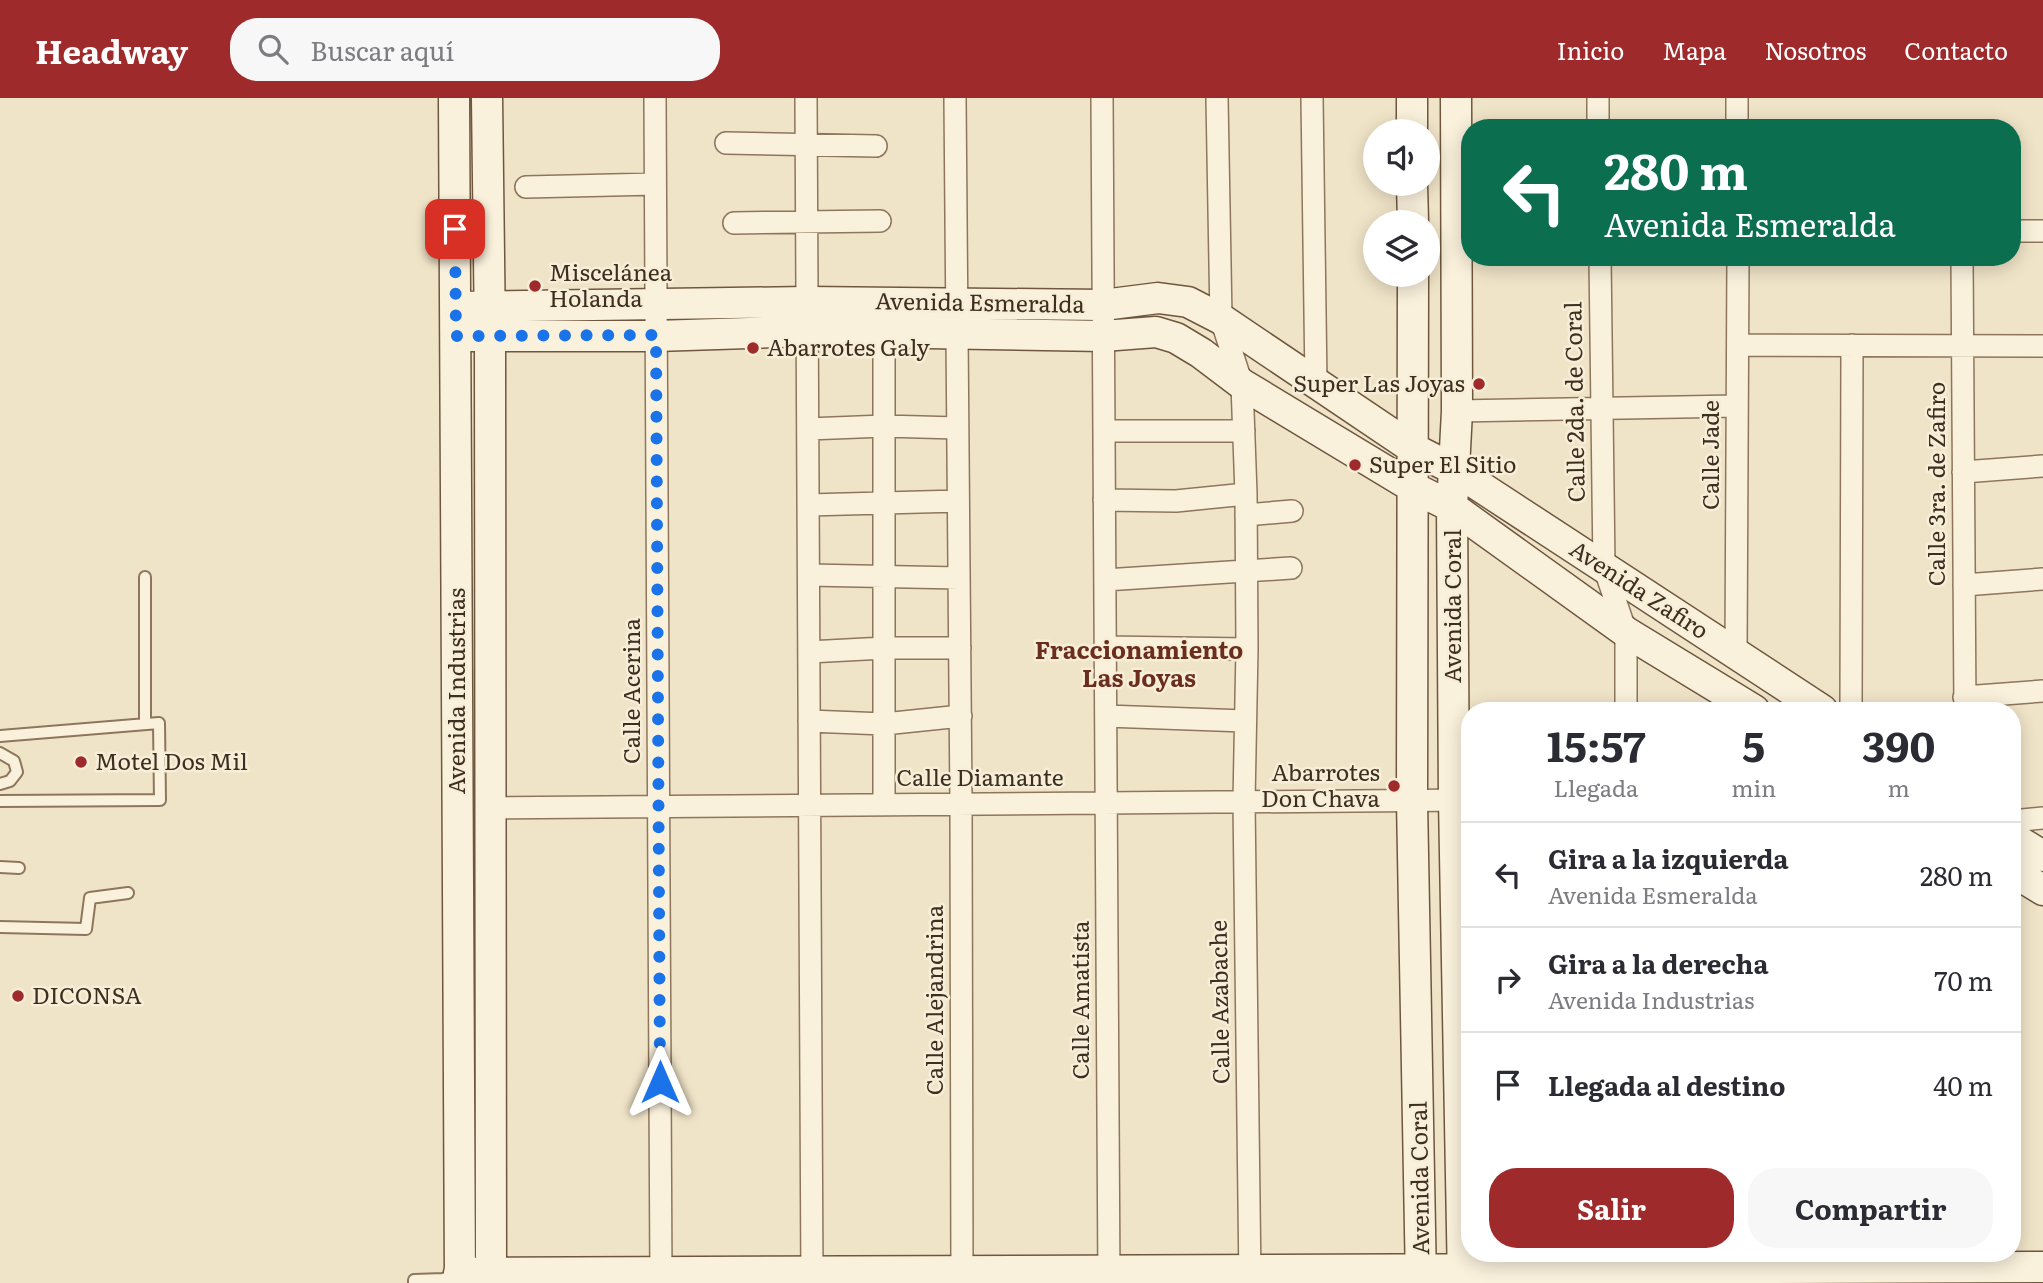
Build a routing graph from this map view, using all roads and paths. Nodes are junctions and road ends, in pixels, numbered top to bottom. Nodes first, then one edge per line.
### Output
1 (454, 98) edge
2 (487, 98) edge
3 (655, 98) edge
4 (806, 98) edge
5 (954, 98) edge
6 (1102, 98) edge
7 (1217, 98) edge
8 (1312, 98) edge
9 (1412, 98) edge
10 (1456, 98) edge
11 (1598, 98) edge
12 (1737, 98) edge
13 (1412, 119) edge
14 (1598, 119) edge
15 (1737, 119) edge
16 (726, 143) dead end
17 (806, 144) junction
18 (876, 146) dead end
19 (655, 184) junction
20 (526, 187) dead end
21 (880, 221) dead end
22 (807, 222) junction
23 (734, 223) dead end
24 (2021, 231) edge
25 (2043, 231) edge
26 (1600, 266) edge
27 (1738, 266) edge
28 (1962, 266) edge
29 (1413, 287) edge
30 (957, 302) junction
31 (656, 304) junction
32 (1103, 304) junction
33 (490, 307) junction
34 (807, 316) junction
35 (1221, 319) junction
36 (456, 322) junction
37 (884, 332) junction
38 (957, 333) junction
39 (656, 335) junction
40 (1103, 336) junction
41 (490, 337) junction
42 (1738, 345) junction
43 (1852, 345) junction
44 (1962, 346) junction
45 (2043, 346) edge
46 (1316, 383) junction
47 (1242, 384) junction
48 (1737, 406) junction
49 (1602, 410) junction
50 (1457, 411) junction
51 (884, 426) junction
52 (957, 428) junction
53 (808, 429) junction
54 (1104, 431) junction
55 (1244, 431) junction
56 (1414, 449) junction
57 (2043, 466) edge
58 (1455, 470) junction
59 (1963, 472) junction
60 (1414, 488) junction
61 (1104, 500) junction
62 (958, 501) junction
63 (884, 503) junction
64 (1246, 504) junction
65 (808, 505) junction
66 (1452, 508) junction
67 (1292, 511) dead end
68 (1604, 567) junction
69 (1291, 568) dead end
70 (1245, 572) junction
71 (808, 575) junction
72 (884, 575) junction
73 (145, 577) dead end
74 (959, 578) junction
75 (2043, 579) edge
76 (1105, 580) junction
77 (1964, 584) junction
78 (1626, 632) junction
79 (1105, 647) junction
80 (884, 648) junction
81 (960, 648) junction
82 (1247, 649) junction
83 (809, 652) junction
84 (1735, 653) junction
85 (2043, 691) edge
86 (1626, 702) edge
87 (1741, 702) edge
88 (1810, 702) edge
89 (1850, 702) edge
90 (1964, 702) edge
91 (1976, 702) edge
92 (961, 716) junction
93 (1106, 716) junction
94 (809, 721) junction
95 (1245, 721) junction
96 (145, 724) junction
97 (884, 724) junction
98 (0, 736) edge
99 (0, 753) edge
100 (1461, 771) edge
101 (0, 785) edge
102 (1461, 800) edge
103 (0, 801) edge
104 (1244, 801) junction
105 (1412, 801) junction
106 (1106, 804) junction
107 (810, 805) junction
108 (884, 805) junction
109 (961, 805) junction
110 (658, 807) junction
111 (490, 808) junction
112 (2043, 818) edge
113 (2021, 820) edge
114 (2021, 843) edge
115 (2043, 856) edge
116 (0, 867) edge
117 (19, 868) dead end
118 (2021, 877) edge
119 (2043, 890) edge
120 (128, 893) dead end
121 (0, 927) edge
122 (2043, 1267) edge
123 (1628, 1268) edge
124 (1977, 1268) edge
125 (1883, 1275) edge
126 (1421, 1276) edge
127 (1463, 1276) edge
128 (812, 1277) edge
129 (962, 1277) edge
130 (1109, 1277) edge
131 (1250, 1277) edge
132 (459, 1278) edge
133 (491, 1278) edge
134 (661, 1278) edge
135 (414, 1283) edge

1 - 36 street, Avenida Industrias
2 - 33 street, Avenida Industrias
3 - 19 street, Calle Acerina
4 - 17 street
5 - 30 street, Calle Alejandrina
6 - 32 street, Calle Amatista
7 - 35 street, Calle Azabache
8 - 46 street
9 - 13 street
10 - 50 street, Avenida Coral
11 - 14 street
12 - 15 street
16 - 17 street
17 - 18 street
17 - 22 street
19 - 20 street
19 - 31 street, Calle Acerina
21 - 22 street
22 - 23 street
22 - 34 street
24 - 25 street
26 - 49 street, Calle 2da. de Coral
27 - 42 street, Calle Jade
28 - 44 street, Calle 3ra. de Zafiro
29 - 56 street, Avenida Coral
30 - 32 street, Avenida Esmeralda
30 - 34 street, Avenida Esmeralda
30 - 38 street, Calle Alejandrina
31 - 33 street, Avenida Esmeralda
31 - 34 street, Avenida Esmeralda
31 - 39 street, Calle Acerina
32 - 35 street, Avenida Esmeralda
32 - 40 street, Calle Amatista
33 - 36 street, Avenida Esmeralda
33 - 41 street, Avenida Industrias
34 - 37 street, Avenida Esmeralda
34 - 39 street, Avenida Esmeralda
34 - 53 street
35 - 46 street, Avenida Esmeralda
35 - 47 street, Calle Azabache
36 - 41 street, Avenida Esmeralda
36 - 132 street, Avenida Industrias
37 - 38 street, Avenida Esmeralda
37 - 51 street
38 - 40 street, Avenida Esmeralda
38 - 52 street, Calle Alejandrina
39 - 41 street, Avenida Esmeralda
39 - 110 street, Calle Acerina
40 - 47 street, Avenida Esmeralda
40 - 54 street, Calle Amatista
41 - 111 street, Avenida Industrias
42 - 43 street
42 - 48 street, Calle Jade
43 - 44 street
43 - 89 street
44 - 45 street
44 - 59 street, Calle 3ra. de Zafiro
46 - 56 street, Avenida Esmeralda
47 - 55 street, Calle Azabache
47 - 60 street, Avenida Esmeralda
48 - 49 street
48 - 84 street, Calle Jade
49 - 50 street
49 - 68 street, Calle 2da. de Coral
50 - 58 street, Avenida Coral
51 - 52 street
51 - 53 street
51 - 63 street
52 - 62 street, Calle Alejandrina
53 - 65 street
54 - 55 street
54 - 61 street, Calle Amatista
55 - 64 street, Calle Azabache
56 - 58 street, Avenida Esmeralda
56 - 60 street, Avenida Coral
57 - 59 street
58 - 66 street, Avenida Coral
58 - 68 street, Avenida Zafiro
59 - 77 street, Calle 3ra. de Zafiro
60 - 66 street, Avenida Esmeralda
60 - 105 street, Avenida Coral
61 - 64 street
61 - 76 street, Calle Amatista
62 - 63 street
62 - 74 street, Calle Alejandrina
63 - 65 street
63 - 72 street
64 - 67 street
64 - 70 street, Calle Azabache
65 - 71 street
66 - 78 street, Avenida Zafiro
66 - 100 street, Avenida Coral
68 - 78 street, Calle 2da. de Coral
68 - 84 street, Avenida Zafiro
69 - 70 street
70 - 76 street
70 - 82 street, Calle Azabache
71 - 72 street
71 - 83 street
72 - 74 street
72 - 80 street
73 - 96 lane
74 - 81 street, Calle Alejandrina
75 - 77 street
76 - 79 street, Calle Amatista
77 - 90 street, Calle 3ra. de Zafiro
78 - 86 street, Calle 2da. de Coral
78 - 87 street, Avenida Zafiro
79 - 82 street
79 - 93 street, Calle Amatista
80 - 81 street
80 - 83 street
80 - 97 street
81 - 92 street, Calle Alejandrina
82 - 95 street, Calle Azabache
83 - 94 street
84 - 88 street, Avenida Zafiro
85 - 91 street
92 - 97 street
92 - 109 street, Calle Alejandrina
93 - 95 street
93 - 106 street, Calle Amatista
94 - 97 street
94 - 107 street
95 - 104 street, Calle Azabache
96 - 98 lane
96 - 103 lane
97 - 108 street
99 - 101 lane
102 - 105 street, Calle Diamante
104 - 105 street, Calle Diamante
104 - 106 street, Calle Diamante
104 - 131 street, Calle Azabache
105 - 126 street, Avenida Coral
106 - 109 street, Calle Diamante
106 - 130 street, Calle Amatista
107 - 108 street, Calle Diamante
107 - 110 street, Calle Diamante
107 - 128 street
108 - 109 street, Calle Diamante
109 - 129 street, Calle Alejandrina
110 - 111 street, Calle Diamante
110 - 134 street, Calle Acerina
111 - 133 street, Avenida Industrias
112 - 113 street
114 - 115 street
116 - 117 lane
118 - 119 street
120 - 121 lane
122 - 124 street
123 - 125 street
123 - 127 street
124 - 125 street
126 - 127 street
126 - 131 street
128 - 129 street
128 - 134 street
129 - 130 street
130 - 131 street
132 - 133 street
132 - 135 lane
133 - 134 street

